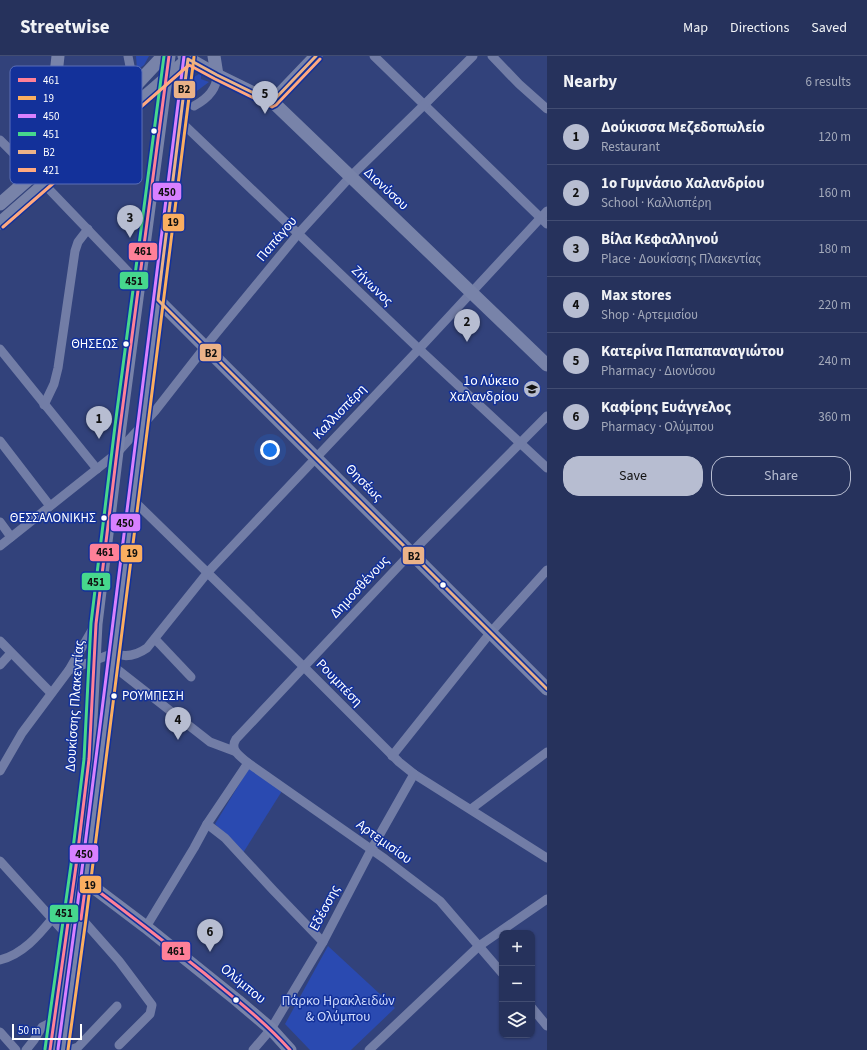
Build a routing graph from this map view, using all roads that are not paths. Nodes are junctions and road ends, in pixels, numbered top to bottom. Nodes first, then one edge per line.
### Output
1 (58, 56) edge
2 (128, 56) edge
3 (163, 56) edge
4 (169, 56) edge
5 (214, 56) edge
6 (316, 56) edge
7 (374, 56) edge
8 (473, 56) edge
9 (492, 56) edge
10 (187, 57) edge
11 (57, 66) edge
12 (130, 66) edge
13 (217, 75) junction
14 (165, 78) junction
15 (142, 79) edge
16 (142, 98) edge
17 (272, 102) junction
18 (424, 105) junction
19 (194, 106) dead end
20 (547, 109) edge
21 (180, 122) junction
22 (0, 140) edge
23 (10, 150) edge
24 (350, 177) junction
25 (23, 184) edge
26 (44, 184) joint
27 (0, 204) edge
28 (545, 218) edge
29 (0, 223) edge
30 (88, 229) junction
31 (298, 234) junction
32 (139, 283) junction
33 (472, 292) junction
34 (158, 300) junction
35 (205, 347) junction
36 (0, 349) edge
37 (419, 349) junction
38 (547, 365) edge
39 (44, 404) junction
40 (547, 416) edge
41 (143, 426) junction
42 (0, 441) edge
43 (520, 443) junction
44 (117, 453) junction
45 (316, 458) junction
46 (97, 468) junction
47 (547, 468) edge
48 (133, 500) junction
49 (50, 506) junction
50 (0, 522) edge
51 (11, 537) junction
52 (0, 546) edge
53 (411, 553) junction
54 (547, 570) edge
55 (208, 572) junction
56 (96, 624) junction
57 (491, 632) junction
58 (155, 639) junction
59 (0, 642) edge
60 (12, 653) junction
61 (114, 659) junction
62 (94, 660) junction
63 (0, 665) edge
64 (304, 667) junction
65 (69, 670) junction
66 (191, 677) dead end
67 (547, 688) edge
68 (51, 692) junction
69 (234, 750) junction
70 (547, 752) edge
71 (392, 756) junction
72 (248, 762) junction
73 (0, 771) edge
74 (414, 774) junction
75 (471, 810) junction
76 (207, 824) junction
77 (371, 850) junction
78 (547, 858) edge
79 (0, 861) edge
80 (80, 881) junction
81 (547, 899) edge
82 (81, 918) junction
83 (52, 919) junction
84 (146, 926) junction
85 (66, 934) junction
86 (323, 942) junction
87 (479, 946) junction
88 (0, 960) edge
89 (499, 969) edge
90 (117, 1006) dead end
91 (535, 1012) edge
92 (547, 1026) edge
93 (53, 1029) junction
94 (271, 1029) junction
95 (0, 1032) edge
96 (119, 1045) dead end
97 (63, 1049) edge
98 (16, 1050) edge
99 (26, 1050) edge
100 (50, 1050) edge
101 (253, 1050) edge
102 (290, 1050) edge
103 (369, 1050) edge

1 - 11 main road
2 - 12 street
3 - 15 main road
4 - 14 main road, Δουκίσσης Πλακεντίας
5 - 13 main road
6 - 17 main road
7 - 18 street
8 - 18 street, Παπάγου
9 - 20 street
10 - 13 main road, Διονύσου
10 - 14 main road
10 - 21 main road, Δουκίσσης Πλακεντίας
13 - 17 main road, Διονύσου
13 - 19 street
14 - 16 main road
14 - 32 main road, Δουκίσσης Πλακεντίας
17 - 24 main road, Διονύσου
18 - 24 street, Παπάγου
18 - 28 street
21 - 31 street, Ζήνωνος
21 - 34 main road, Δουκίσσης Πλακεντίας
22 - 23 street
24 - 31 street, Παπάγου
24 - 33 main road, Διονύσου
25 - 27 main road
26 - 29 main road
26 - 30 street
28 - 33 street, Καλλισπέρη
30 - 32 street
30 - 39 street
31 - 35 street, Παπάγου
31 - 37 street, Ζήνωνος
32 - 44 main road, Δουκίσσης Πλακεντίας
33 - 37 street, Καλλισπέρη
33 - 38 main road, Διονύσου
34 - 35 main road, Θησέως
34 - 41 main road, Δουκίσσης Πλακεντίας
35 - 41 street, Παπάγου
35 - 45 main road, Θησέως
36 - 39 street
37 - 43 street, Ζήνωνος
37 - 45 street, Καλλισπέρη
39 - 46 street
40 - 43 street, Δημοσθένους
41 - 44 street, Παπάγου
41 - 48 main road, Δουκίσσης Πλακεντίας
42 - 49 street
43 - 47 street, Ζήνωνος
43 - 53 street, Δημοσθένους
44 - 46 street, Παπάγου
44 - 56 main road, Δουκίσσης Πλακεντίας
45 - 53 main road, Θησέως
45 - 55 street, Καλλισπέρη
46 - 49 street, Παπάγου
48 - 55 street, Ρουμπέση
48 - 61 main road, Δουκίσσης Πλακεντίας
49 - 51 street, Παπάγου
50 - 51 street
51 - 52 street, Παπάγου
53 - 57 main road, Θησέως
53 - 64 street, Δημοσθένους
54 - 57 street
55 - 58 street, Καλλισπέρη
55 - 64 street, Ρουμπέση
56 - 62 main road, Δουκίσσης Πλακεντίας
56 - 65 street
57 - 67 main road, Θησέως
57 - 71 street
58 - 61 street, Καλλισπέρη
58 - 66 street
59 - 60 street
60 - 63 street
60 - 68 street
61 - 62 street, Καλλισπέρη
61 - 69 street, Αρτεμισίου
61 - 80 main road, Δουκίσσης Πλακεντίας
62 - 65 street, Καλλισπέρη
62 - 80 main road, Δουκίσσης Πλακεντίας
64 - 69 street, Δημοσθένους
64 - 71 street, Ρουμπέση
65 - 68 street
68 - 73 street
69 - 72 street, Αρτεμισίου
70 - 75 street
71 - 74 street, Ρουμπέση
72 - 76 street
72 - 77 street, Αρτεμισίου
74 - 75 street, Ρουμπέση
74 - 77 street, Εδέσσης
75 - 78 street, Ρουμπέση
76 - 84 street
76 - 86 street
77 - 86 street, Εδέσσης
77 - 87 street, Αρτεμισίου
79 - 83 street
80 - 82 main road, Δουκίσσης Πλακεντίας
80 - 84 main road, Ολύμπου
80 - 85 main road, Δουκίσσης Πλακεντίας
81 - 87 street
82 - 96 street
82 - 97 main road, Δουκίσσης Πλακεντίας
83 - 85 street
83 - 88 street
84 - 94 main road, Ολύμπου
85 - 93 main road, Δουκίσσης Πλακεντίας
86 - 94 street, Εδέσσης
87 - 89 street, Αρτεμισίου
87 - 103 street
90 - 97 street
91 - 92 street
93 - 99 street
93 - 100 main road, Δουκίσσης Πλακεντίας
94 - 101 street, Εδέσσης
94 - 102 main road, Ολύμπου
95 - 98 street

